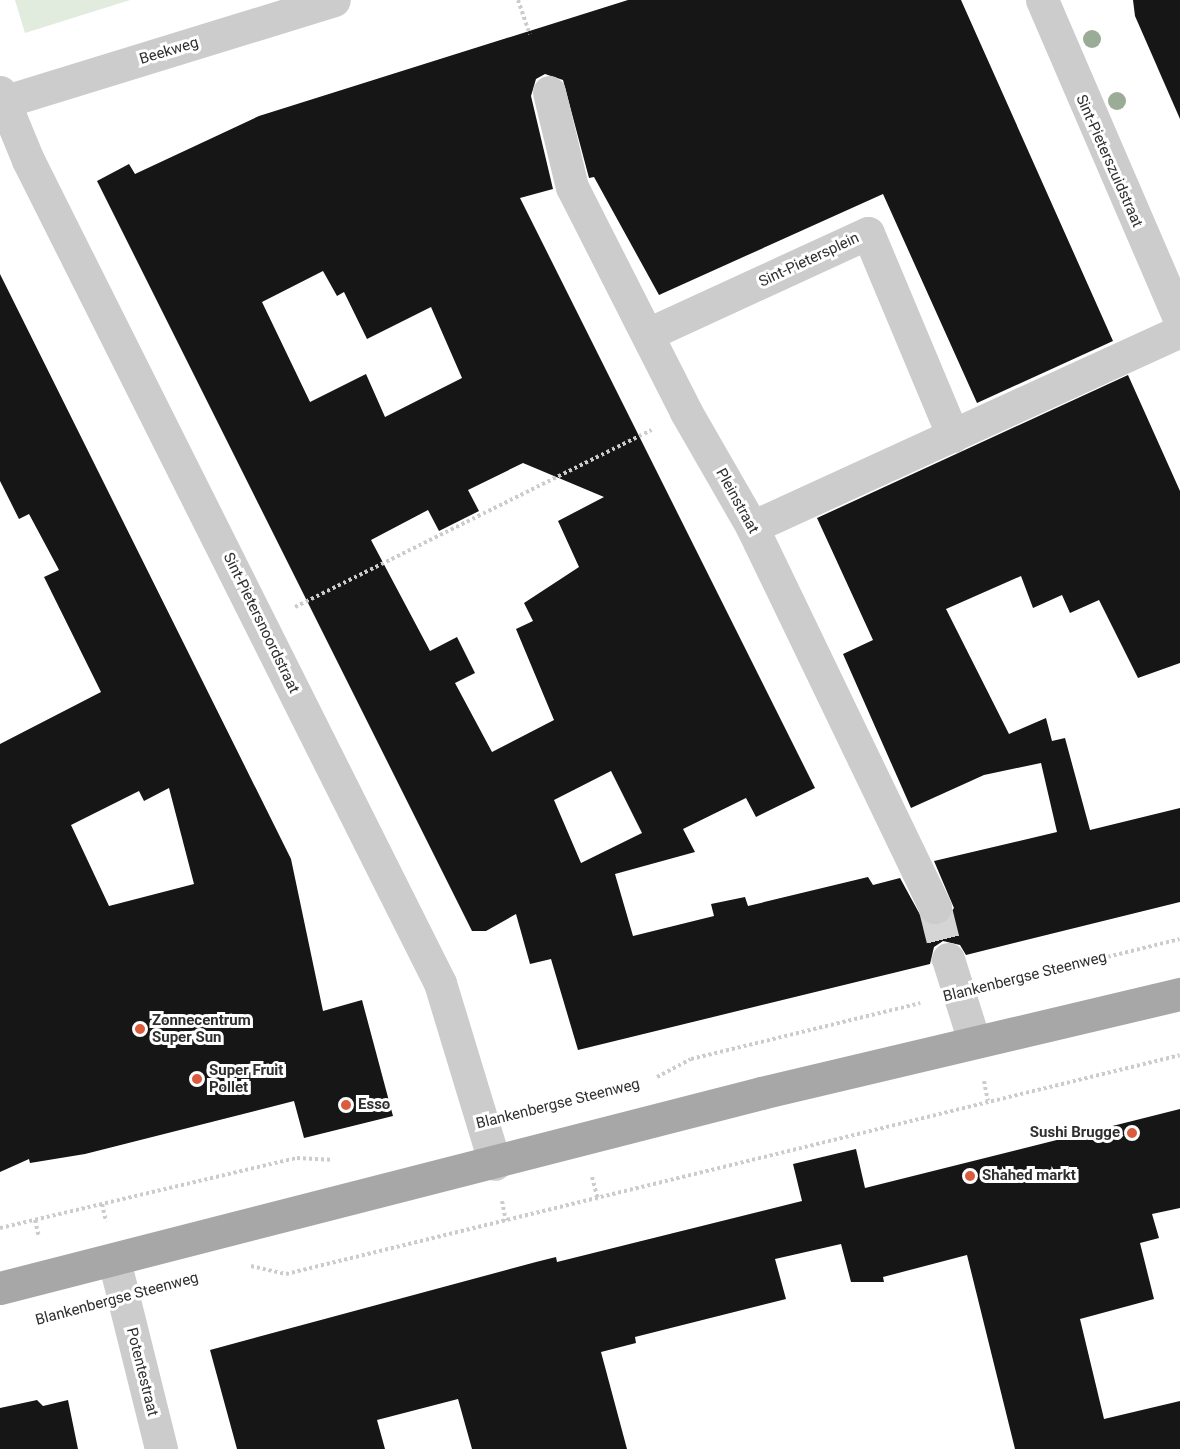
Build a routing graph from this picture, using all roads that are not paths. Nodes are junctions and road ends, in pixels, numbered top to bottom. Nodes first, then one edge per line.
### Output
1 (334, 0) edge
2 (1042, 0) edge
3 (549, 92) dead end
4 (2, 97) edge
5 (1180, 320) edge
6 (1180, 331) edge
7 (648, 334) junction
8 (953, 436) junction
9 (752, 527) junction
10 (935, 907) tunnel mouth
11 (948, 959) tunnel mouth
12 (1180, 994) edge
13 (974, 1041) junction
14 (495, 1164) junction
15 (114, 1260) junction
16 (0, 1288) edge
17 (161, 1449) edge

1 - 4 street, Beekweg
2 - 5 street, Sint-Pieterszuidstraat
3 - 7 street, Pleinstraat
4 - 14 street, Sint-Pietersnoordstraat
6 - 8 street
7 - 8 street, Sint-Pietersplein
7 - 9 street, Pleinstraat
8 - 9 street
9 - 10 street, Pleinstraat
11 - 13 street
12 - 13 main road
13 - 14 main road
14 - 15 main road
15 - 16 main road
15 - 17 street, Potentestraat

